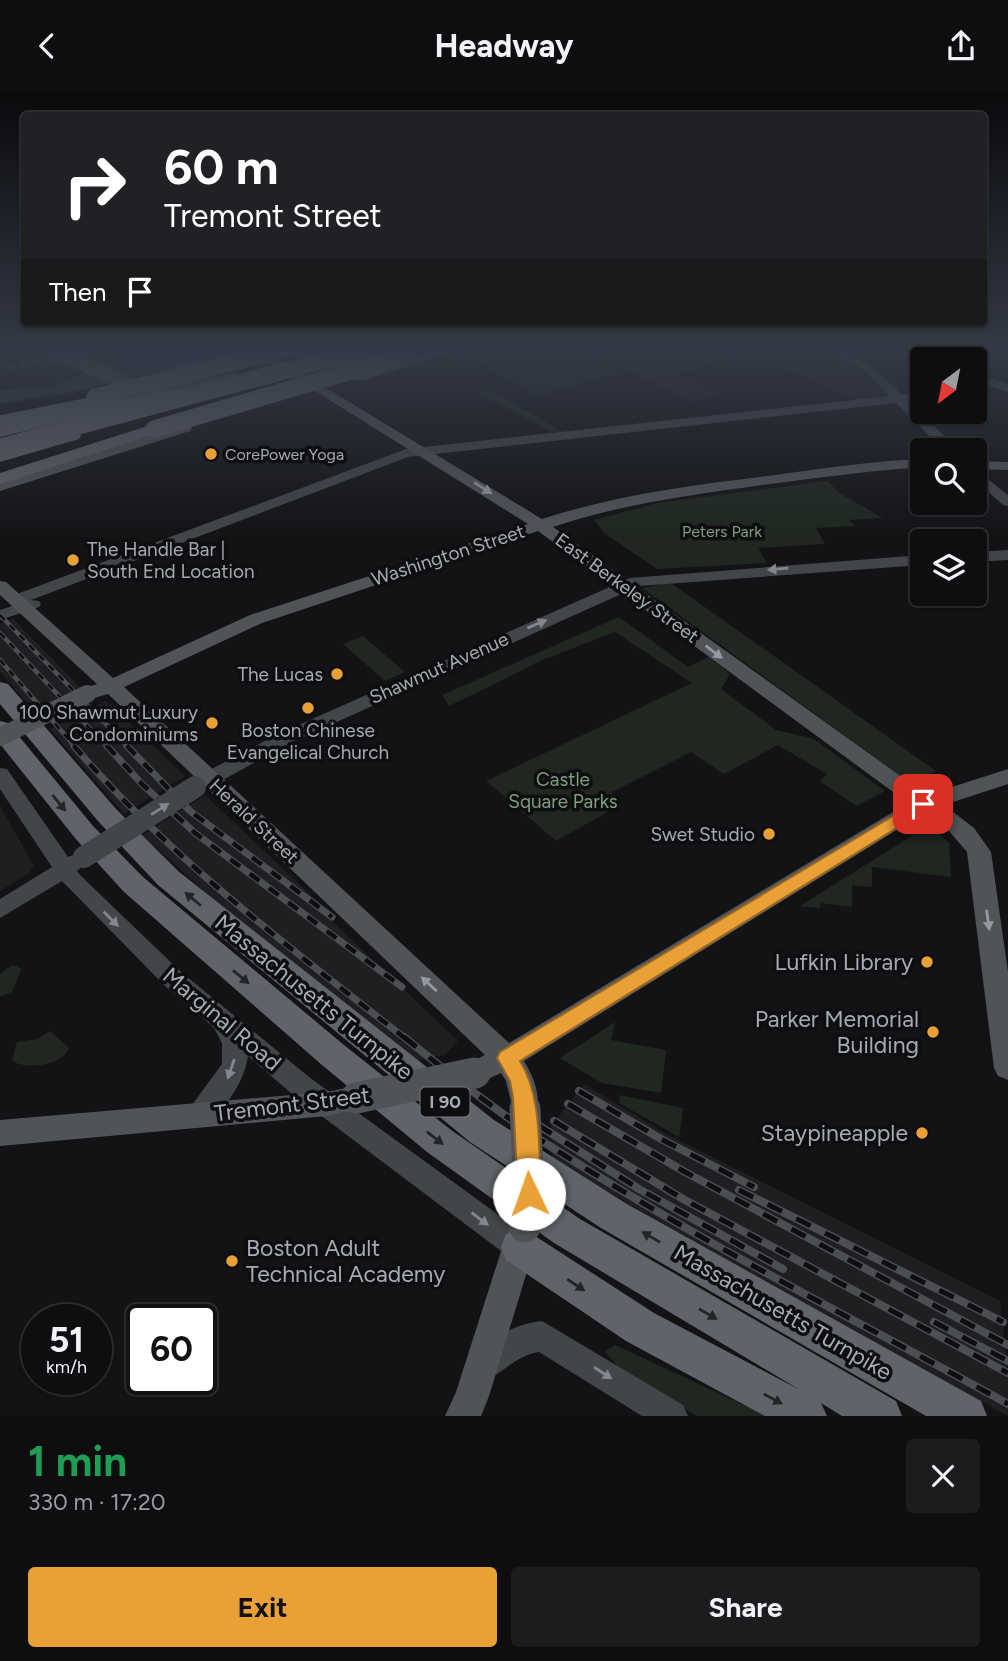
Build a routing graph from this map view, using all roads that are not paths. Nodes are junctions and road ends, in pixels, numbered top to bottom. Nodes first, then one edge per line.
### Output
1 (33, 413) edge
2 (38, 413) edge
3 (82, 413) edge
4 (82, 413) edge
5 (92, 413) edge
6 (110, 413) edge
7 (172, 413) edge
8 (175, 413) edge
9 (179, 413) edge
10 (182, 413) edge
11 (238, 413) edge
12 (360, 413) edge
13 (776, 413) edge
14 (914, 413) edge
15 (0, 421) edge
16 (44, 422) junction
17 (146, 422) junction
18 (192, 426) junction
19 (0, 432) edge
20 (0, 438) edge
21 (940, 438) edge
22 (0, 446) edge
23 (425, 452) junction
24 (0, 457) edge
25 (910, 464) edge
26 (987, 465) edge
27 (1008, 466) edge
28 (0, 468) edge
29 (0, 479) edge
30 (987, 484) edge
31 (0, 486) edge
32 (1008, 502) edge
33 (540, 525) junction
34 (1008, 555) edge
35 (987, 556) edge
36 (910, 561) edge
37 (625, 585) junction
38 (0, 586) edge
39 (11, 609) edge
40 (111, 686) junction
41 (0, 689) edge
42 (0, 728) edge
43 (0, 737) edge
44 (0, 774) edge
45 (1008, 776) edge
46 (202, 783) junction
47 (923, 804) junction
48 (74, 862) junction
49 (0, 910) edge
50 (216, 1017) junction
51 (507, 1058) junction
52 (1008, 1068) edge
53 (327, 1104) junction
54 (197, 1116) junction
55 (0, 1133) edge
56 (522, 1237) junction
57 (472, 1399) edge
58 (672, 1416) edge
59 (806, 1416) edge
60 (881, 1416) edge
61 (967, 1416) edge

1 - 15 highway, bridge
2 - 15 highway, bridge
3 - 16 highway
4 - 16 main road
5 - 20 highway, bridge
6 - 22 highway, bridge
7 - 18 main road
8 - 17 highway, bridge
9 - 17 highway
10 - 17 highway, bridge
11 - 18 main road
12 - 23 main road, East Berkeley Street
13 - 23 main road
14 - 21 main road
15 - 16 highway
16 - 19 highway
16 - 22 highway, bridge
17 - 24 highway
17 - 28 highway
17 - 29 highway
18 - 31 main road
23 -> 33 main road, East Berkeley Street
23 - 39 main road
25 - 33 main road, Washington Street
26 - 27 main road
30 - 32 main road
33 - 37 main road, East Berkeley Street
33 - 40 main road, Washington Street
34 - 35 main road
36 -> 37 main road, Shawmut Avenue
46 -> 37 main road, Shawmut Avenue
37 -> 47 main road, East Berkeley Street
38 - 39 main road, Herald Street
39 - 40 main road, Herald Street
40 - 43 main road, Washington Street, bridge
40 - 46 main road, Herald Street
61 -> 41 highway, Massachusetts Turnpike / I 90
42 -> 60 highway, Massachusetts Turnpike / I 90
44 - 48 main road, Marginal Road
45 - 47 main road, Tremont Street
48 -> 46 main road, Shawmut Avenue, bridge
51 -> 46 main road, Herald Street
47 - 51 main road, Tremont Street
47 -> 52 main road, East Berkeley Street
48 - 49 main road, Shawmut Avenue
48 -> 50 main road, Marginal Road
50 - 53 main road, Marginal Road
50 -> 54 main road
51 - 53 main road, Tremont Street, bridge
51 - 56 main road, bridge
53 - 54 main road, Tremont Street
53 -> 56 main road, Marginal Road
54 - 55 main road, Tremont Street
56 - 57 main road
56 -> 59 highway
57 -> 58 main road

